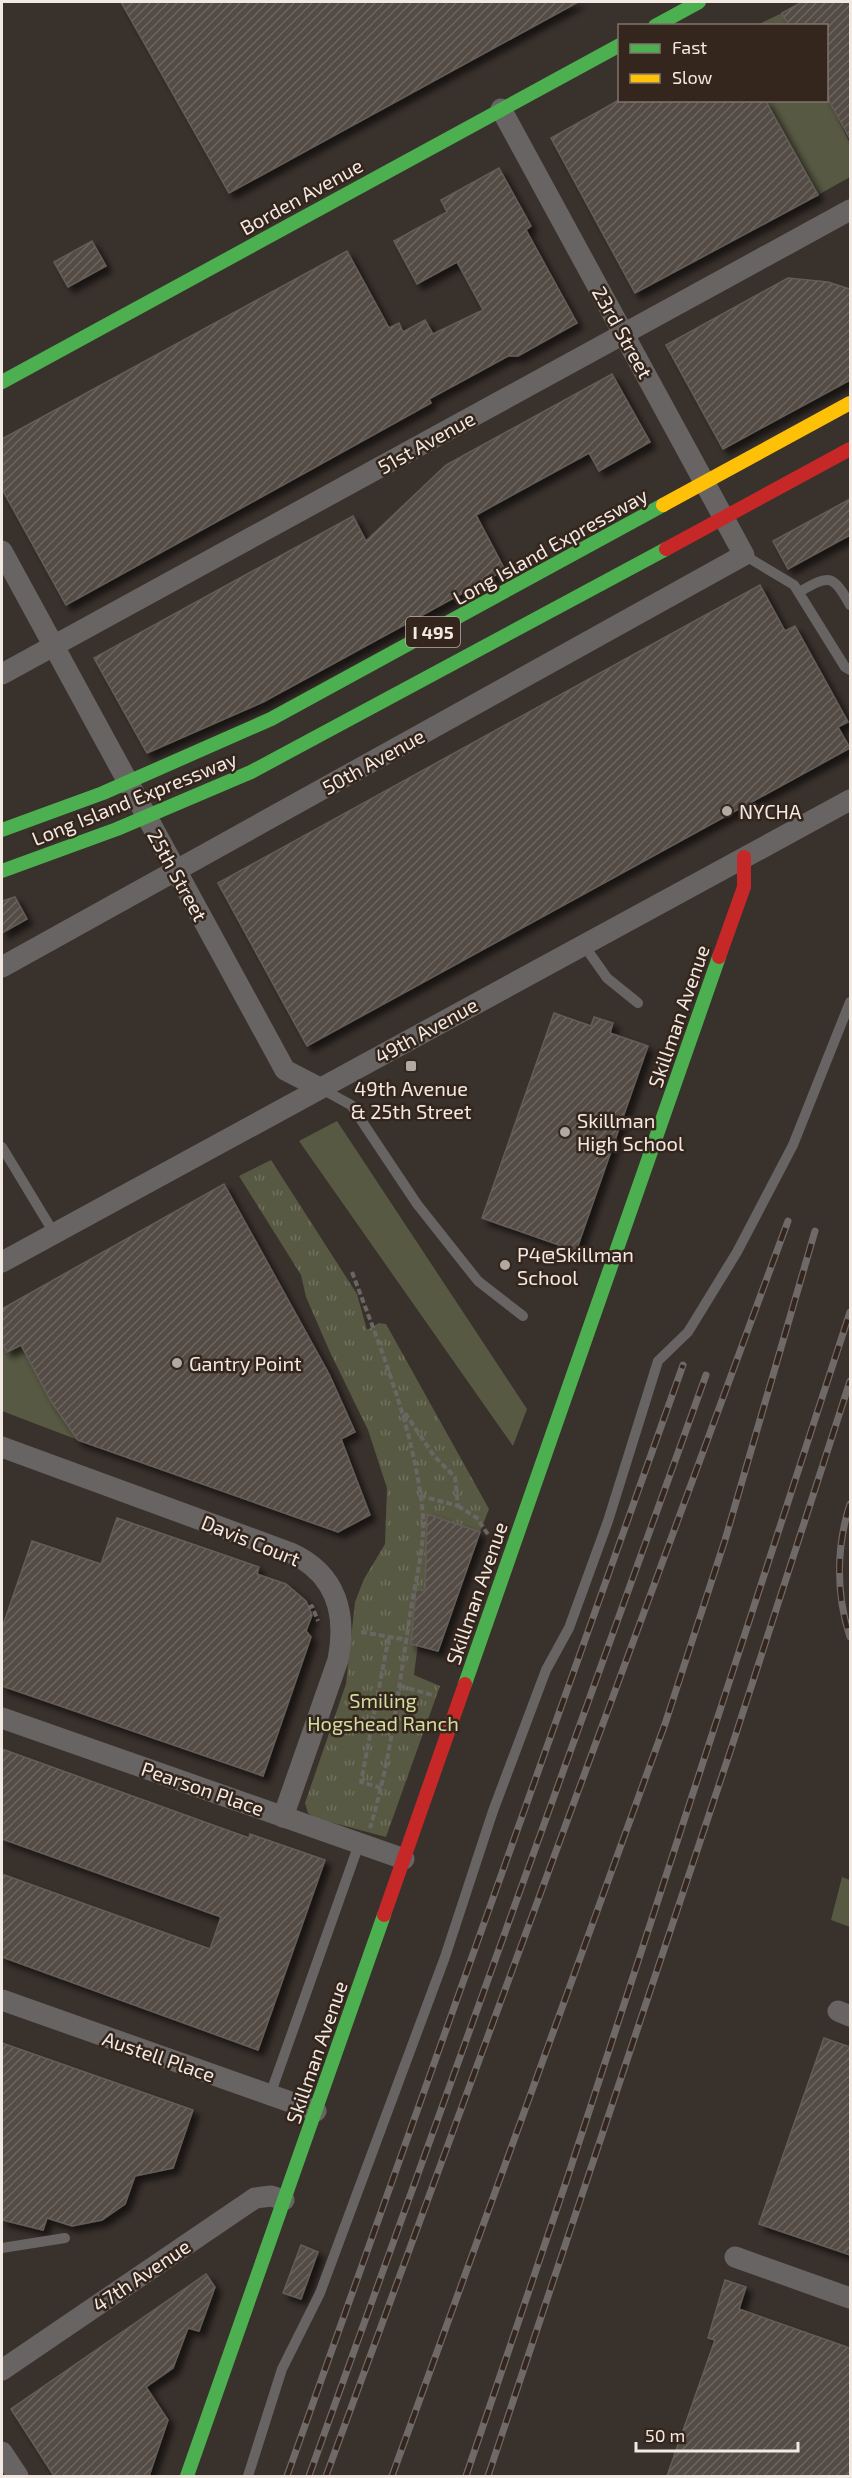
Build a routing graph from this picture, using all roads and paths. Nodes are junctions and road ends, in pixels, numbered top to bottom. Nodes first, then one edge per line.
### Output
1 (699, 2) edge
2 (659, 24) edge
3 (618, 46) edge
4 (501, 109) junction
5 (850, 210) edge
6 (625, 334) junction
7 (2, 382) edge
8 (850, 403) edge
9 (850, 449) edge
10 (2, 551) edge
11 (744, 555) junction
12 (799, 592) junction
13 (850, 605) edge
14 (53, 646) junction
15 (850, 670) edge
16 (2, 674) edge
17 (850, 800) edge
18 (2, 830) edge
19 (744, 857) junction
20 (176, 870) junction
21 (2, 871) edge
22 (583, 944) junction
23 (2, 967) edge
24 (850, 1002) edge
25 (638, 1003) dead end
26 (320, 1088) junction
27 (2, 1147) edge
28 (54, 1233) junction
29 (2, 1262) edge
30 (352, 1272) dead end
31 (523, 1316) dead end
32 (402, 1409) junction
33 (2, 1448) edge
34 (421, 1496) junction
35 (458, 1506) junction
36 (491, 1539) dead end
37 (309, 1608) dead end
38 (321, 1620) dead end
39 (342, 1635) junction
40 (389, 1636) junction
41 (408, 1640) junction
42 (400, 1686) junction
43 (436, 1696) dead end
44 (2, 1718) edge
45 (381, 1788) junction
46 (283, 1817) junction
47 (362, 1845) junction
48 (404, 1859) junction
49 (2, 2000) edge
50 (270, 2095) junction
51 (316, 2111) junction
52 (284, 2200) junction
53 (65, 2238) dead end
54 (2, 2248) edge
55 (735, 2258) dead end
56 (850, 2298) edge
57 (2, 2370) edge
58 (2, 2452) edge
59 (18, 2476) edge
60 (187, 2476) edge
61 (248, 2476) edge

1 - 2 main road
3 - 4 main road, Borden Avenue
4 - 6 street, 23rd Street
4 - 7 main road, Borden Avenue
5 - 6 street, 51st Avenue
6 - 11 street, 23rd Street
6 - 14 street, 51st Avenue
8 - 18 main road, Long Island Expressway / I 495, bridge
9 - 21 main road, Long Island Expressway / I 495, bridge
10 - 14 street, 25th Street
11 - 12 lane
11 - 20 street, 50th Avenue
12 - 13 lane
12 - 15 lane
14 - 16 street, 51st Avenue
14 - 20 street, 25th Street
17 - 19 street, 49th Avenue
19 - 22 street, 49th Avenue
19 - 48 main road, Skillman Avenue
20 - 23 street, 50th Avenue
20 - 26 street, 25th Street
22 - 25 lane
22 - 26 street, 49th Avenue
24 - 61 lane
26 - 28 street, 49th Avenue
26 - 31 lane
27 - 28 lane
28 - 29 street, 49th Avenue
30 - 32 path
32 - 34 path
32 - 35 path
33 - 39 street, Davis Court
34 - 35 path
34 - 41 path
35 - 36 path
37 - 38 path
39 - 40 path
39 - 46 street, Davis Court
40 - 41 path
40 - 45 path
41 - 42 path
42 - 43 path
42 - 45 path
44 - 46 street, Pearson Place
45 - 47 path
46 - 47 street, Pearson Place
47 - 48 street, Pearson Place
47 - 50 lane
48 - 51 main road, Skillman Avenue
49 - 50 street, Austell Place
50 - 51 street, Austell Place
51 - 52 main road, Skillman Avenue
52 - 57 street, 47th Avenue
52 - 60 main road, Skillman Avenue
53 - 54 lane
55 - 56 street
58 - 59 street

